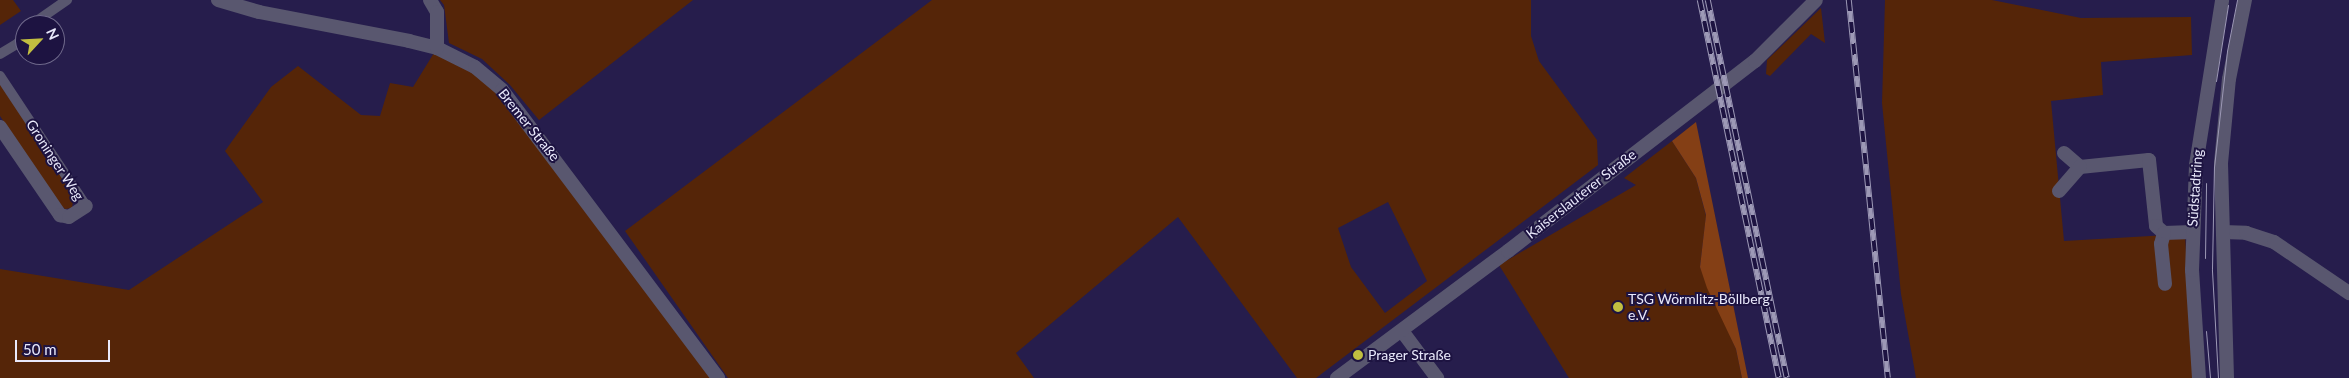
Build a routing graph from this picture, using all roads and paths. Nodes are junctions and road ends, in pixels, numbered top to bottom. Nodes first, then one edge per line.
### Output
1 (67, 0) edge
2 (218, 0) edge
3 (430, 0) edge
4 (1816, 0) edge
5 (2222, 0) edge
6 (2245, 0) edge
7 (45, 15) edge
8 (15, 45) edge
9 (437, 48) junction
10 (0, 54) edge
11 (0, 76) edge
12 (0, 127) edge
13 (2064, 153) dead end
14 (2080, 167) junction
15 (2059, 191) dead end
16 (86, 206) joint
17 (2192, 232) junction
18 (2222, 232) junction
19 (2164, 233) junction
20 (2165, 284) dead end
21 (2349, 293) edge
22 (1402, 331) junction
23 (718, 378) edge
24 (1336, 378) edge
25 (1437, 378) edge
26 (2199, 378) edge
27 (2227, 378) edge

1 - 7 street
2 - 9 street, Bremer Straße
3 - 9 street
4 - 22 street, Kaiserslauterer Straße
5 - 17 street, Südstadtring
6 - 18 street, Südstadtring
8 - 10 street
9 - 23 street, Bremer Straße
11 - 16 street, Groninger Weg
12 - 16 street, Groninger Weg
13 - 14 street
14 - 15 street
14 - 19 street
17 - 19 street
17 - 26 street, Südstadtring
18 - 21 street
18 - 27 street, Südstadtring
19 - 20 street
22 - 24 street, Kaiserslauterer Straße
22 - 25 street

